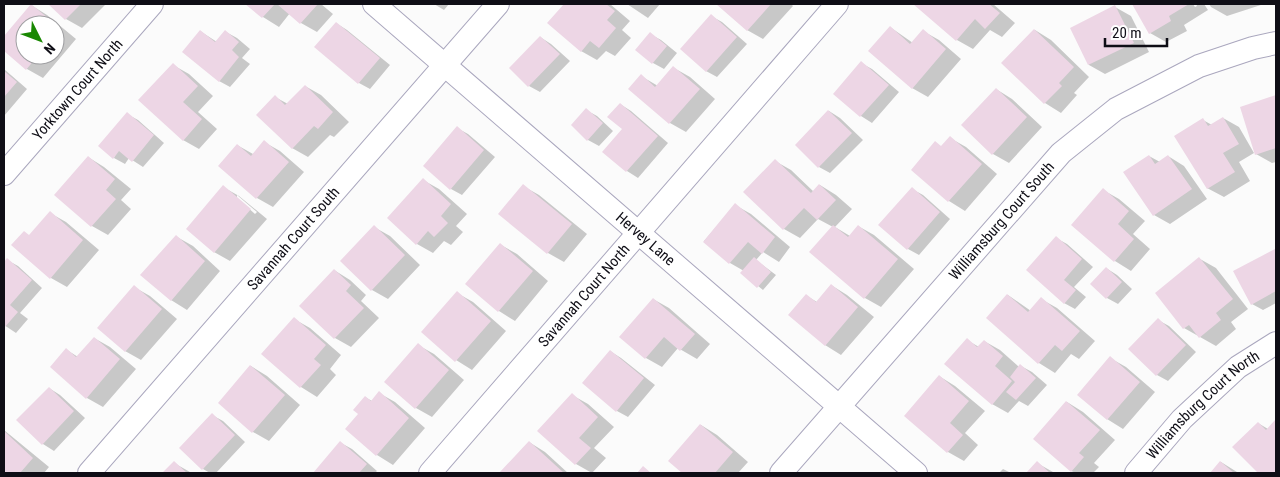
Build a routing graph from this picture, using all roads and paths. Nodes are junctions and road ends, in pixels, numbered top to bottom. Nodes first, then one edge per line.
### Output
1 (152, 4) edge
2 (374, 4) edge
3 (498, 4) edge
4 (837, 4) edge
5 (1276, 43) edge
6 (445, 65) junction
7 (4, 174) edge
8 (638, 232) junction
9 (1276, 344) edge
10 (839, 407) junction
11 (89, 473) edge
12 (430, 473) edge
13 (782, 473) edge
14 (916, 473) edge
15 (1136, 473) edge

1 - 7 street, Yorktown Court North
2 - 6 street, Hervey Lane
3 - 6 street, Savannah Court South
4 - 8 street, Savannah Court North
5 - 10 street, Williamsburg Court South
6 - 8 street, Hervey Lane
6 - 11 street, Savannah Court South
8 - 10 street, Hervey Lane
8 - 12 street, Savannah Court North
9 - 15 street, Williamsburg Court North
10 - 13 street, Williamsburg Court South
10 - 14 street, Hervey Lane

